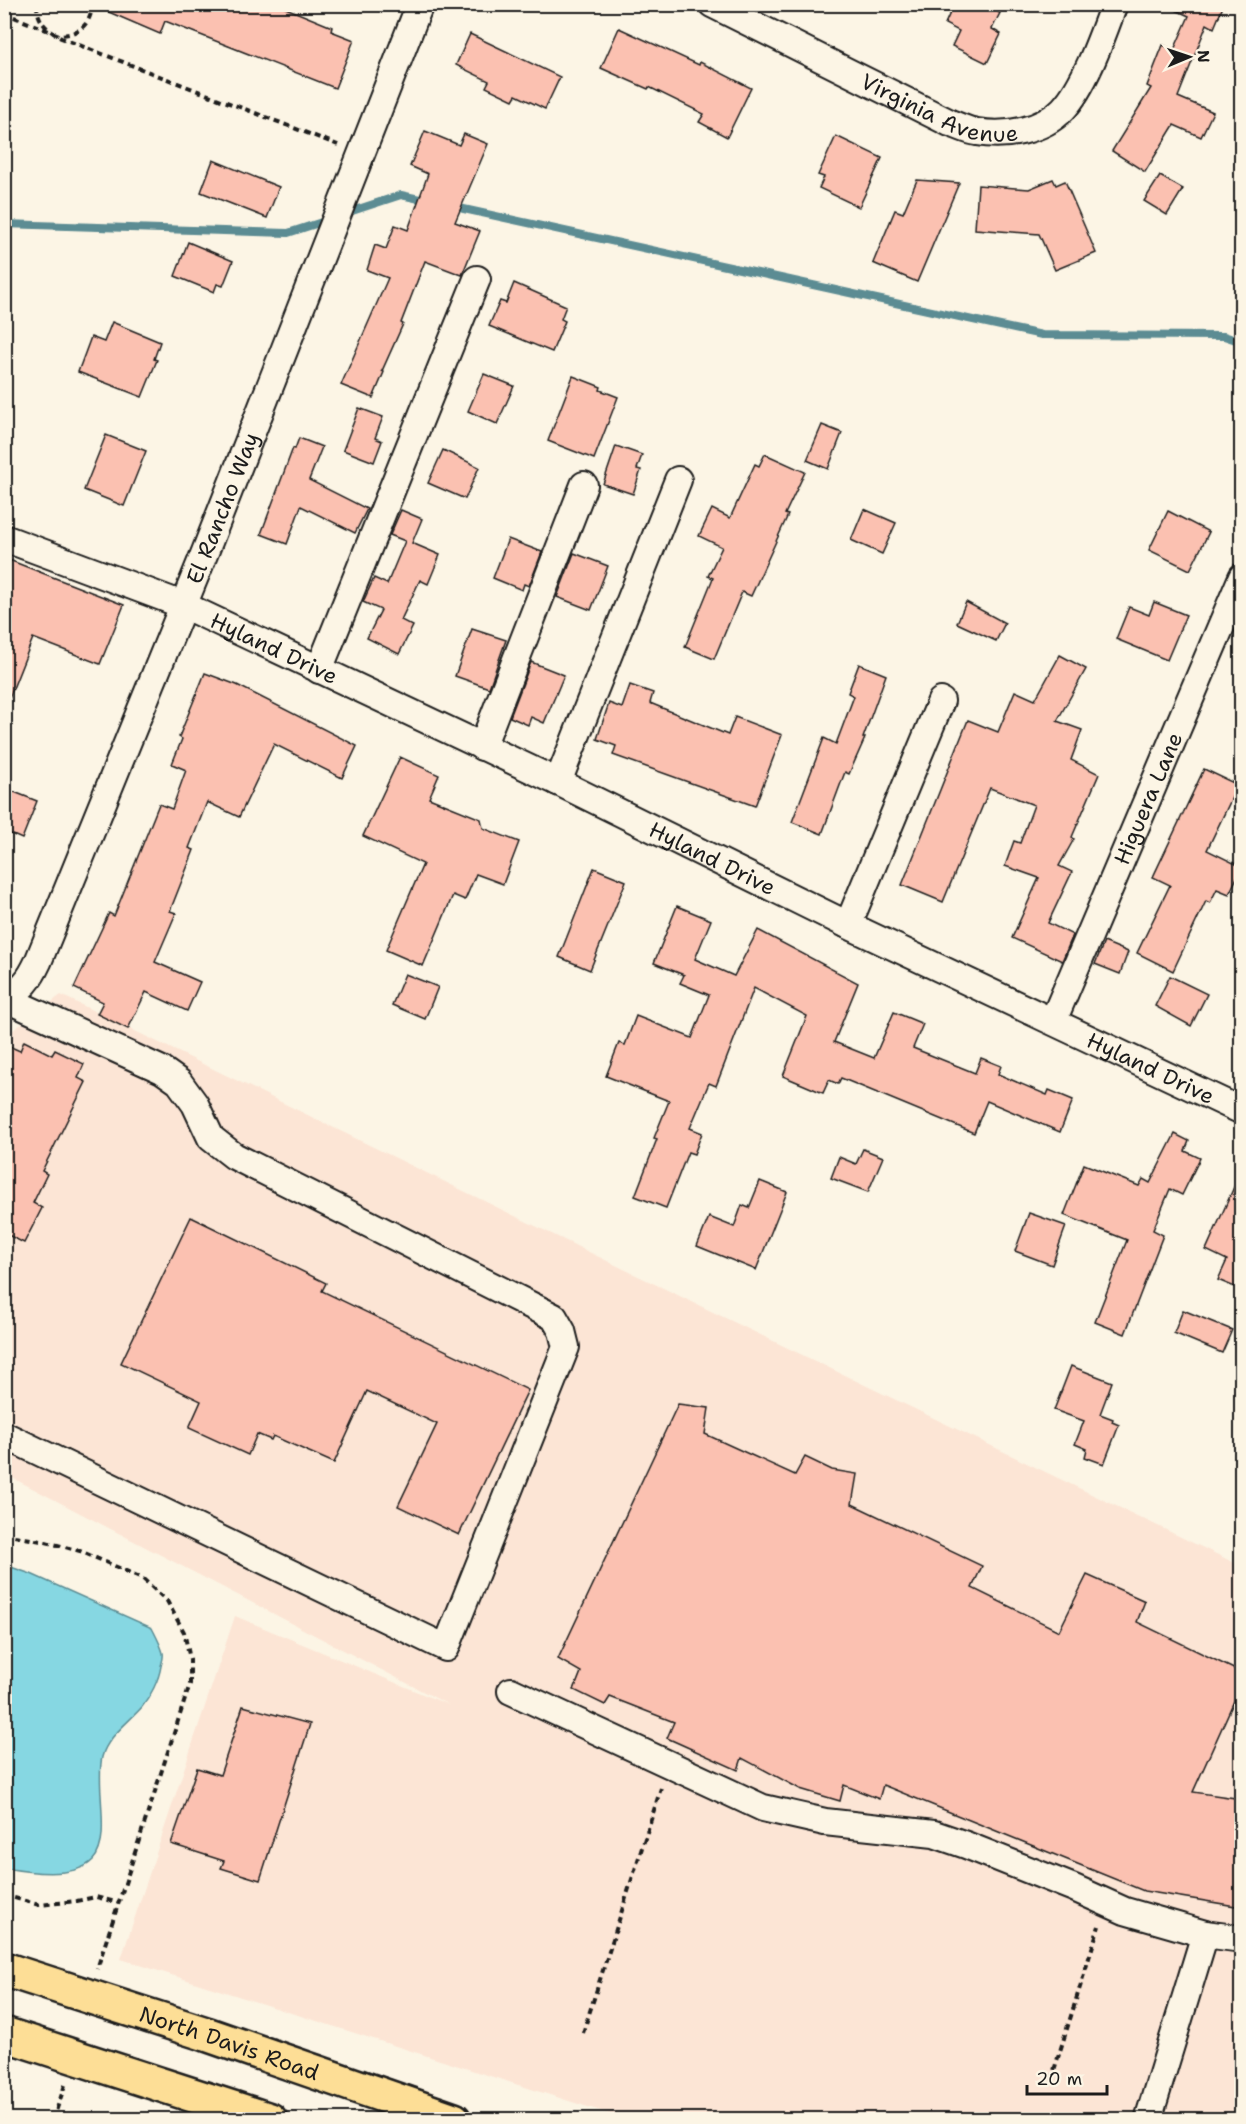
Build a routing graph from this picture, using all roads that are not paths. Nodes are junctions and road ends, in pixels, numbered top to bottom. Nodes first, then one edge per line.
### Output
1 (420, 4) edge
2 (712, 4) edge
3 (1114, 4) edge
4 (477, 279) dead end
5 (678, 480) dead end
6 (584, 485) dead end
7 (4, 538) edge
8 (1242, 577) edge
9 (183, 605) junction
10 (319, 670) junction
11 (941, 701) dead end
12 (482, 747) junction
13 (558, 782) junction
14 (848, 925) junction
15 (4, 997) edge
16 (1053, 1021) junction
17 (1242, 1111) edge
18 (4, 1435) edge
19 (512, 1691) dead end
20 (1205, 1934) junction
21 (1242, 1939) edge
22 (4, 1969) edge
23 (4, 2034) edge
24 (270, 2120) edge
25 (454, 2120) edge
26 (1148, 2120) edge

1 - 9 street, El Rancho Way
2 - 3 street, Virginia Avenue
4 - 10 street
5 - 13 street
6 - 12 street
7 - 9 street, Hyland Drive
8 - 16 street, Higuera Lane
9 - 10 street, Hyland Drive
9 - 15 street, El Rancho Way
10 - 12 street, Hyland Drive
11 - 14 street
12 - 13 street, Hyland Drive
13 - 14 street, Hyland Drive
14 - 16 street, Hyland Drive
15 - 18 street
16 - 17 street, Hyland Drive
19 - 20 street
20 - 21 street
20 - 26 street
22 - 25 main road, North Davis Road
23 - 24 main road

